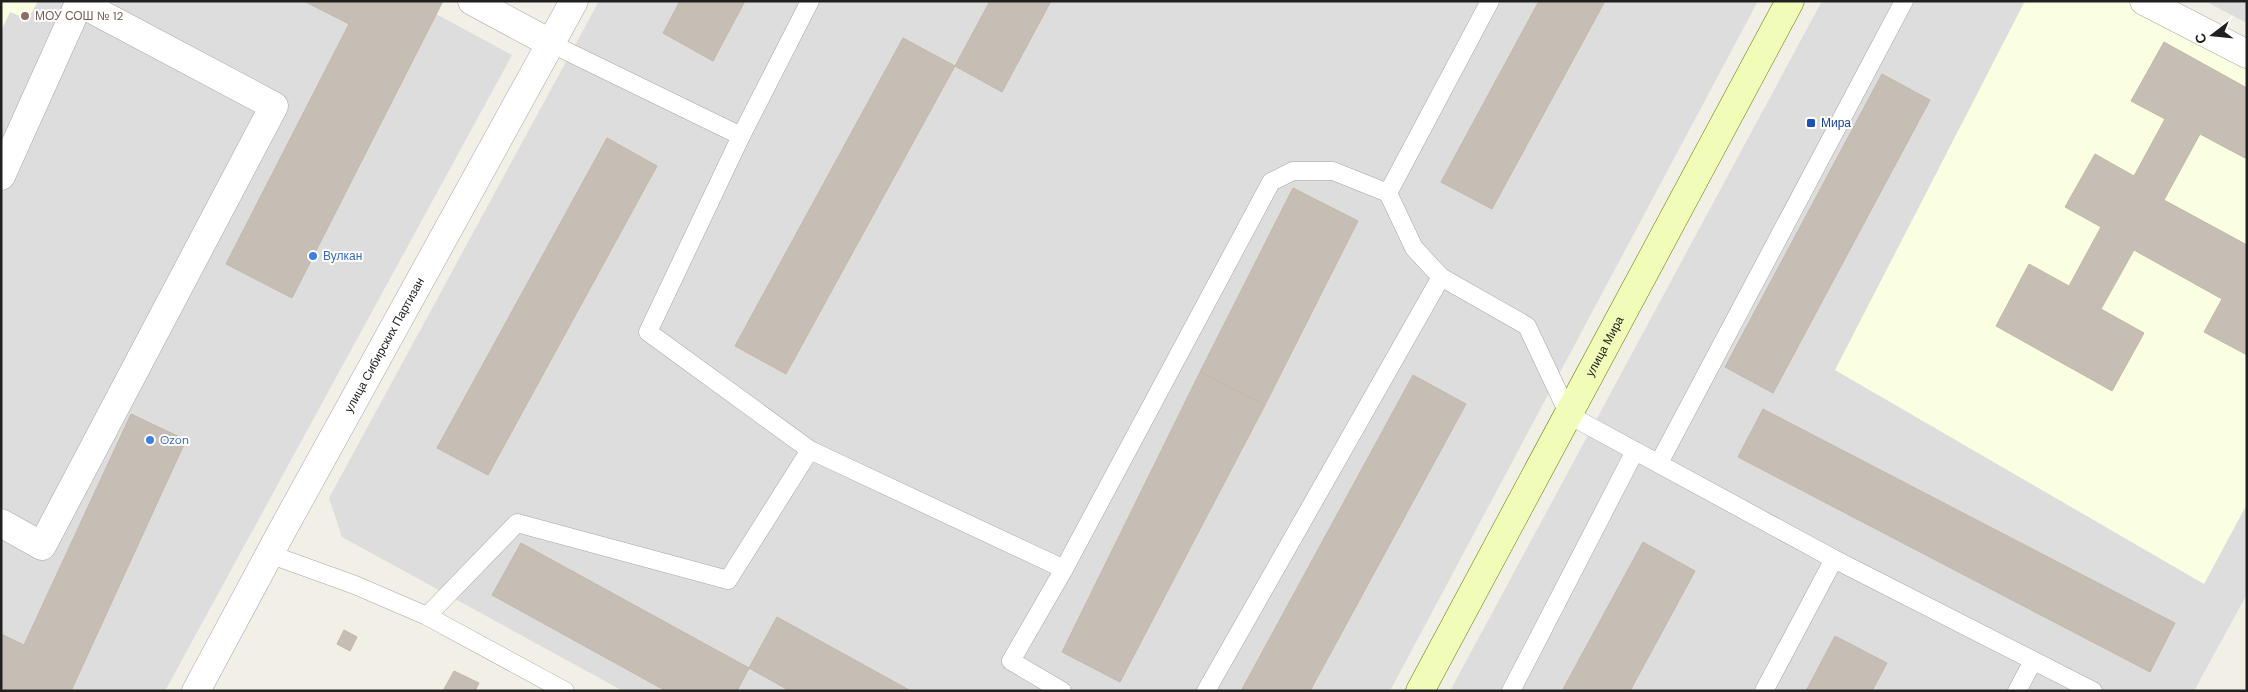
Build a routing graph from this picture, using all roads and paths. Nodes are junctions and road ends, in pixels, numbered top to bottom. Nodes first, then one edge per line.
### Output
1 (472, 1) edge
2 (574, 1) edge
3 (810, 1) edge
4 (1490, 1) edge
5 (1790, 1) edge
6 (1904, 1) edge
7 (2144, 1) edge
8 (80, 2) edge
9 (552, 44) junction
10 (2247, 54) edge
11 (742, 136) junction
12 (1, 176) edge
13 (1388, 193) junction
14 (1441, 276) junction
15 (1570, 415) junction
16 (810, 450) junction
17 (1635, 451) junction
18 (1659, 463) junction
19 (1, 523) edge
20 (269, 554) junction
21 (1834, 559) junction
22 (1064, 569) junction
23 (427, 616) junction
24 (2033, 661) junction
25 (196, 691) edge
26 (565, 691) edge
27 (1062, 691) edge
28 (1206, 691) edge
29 (1420, 691) edge
30 (1511, 691) edge
31 (1764, 691) edge
32 (2017, 691) edge
33 (2093, 691) edge

1 - 9 street
2 - 9 street, улица Сибирских Партизан
3 - 11 lane
4 - 13 lane
5 - 15 main road, улица Мира
6 - 18 lane
7 - 10 street
8 - 12 street
8 - 19 street
9 - 11 lane
9 - 20 street, улица Сибирских Партизан
11 - 16 lane
13 - 14 lane
13 - 22 lane
14 - 15 lane
14 - 28 lane
15 - 17 lane
15 - 29 main road, улица Мира
16 - 22 lane
16 - 23 lane
17 - 18 lane
17 - 30 lane
18 - 21 lane
20 - 23 lane
20 - 25 street, улица Сибирских Партизан
21 - 24 lane
21 - 31 lane
22 - 27 lane
23 - 26 lane
24 - 32 lane
24 - 33 lane

